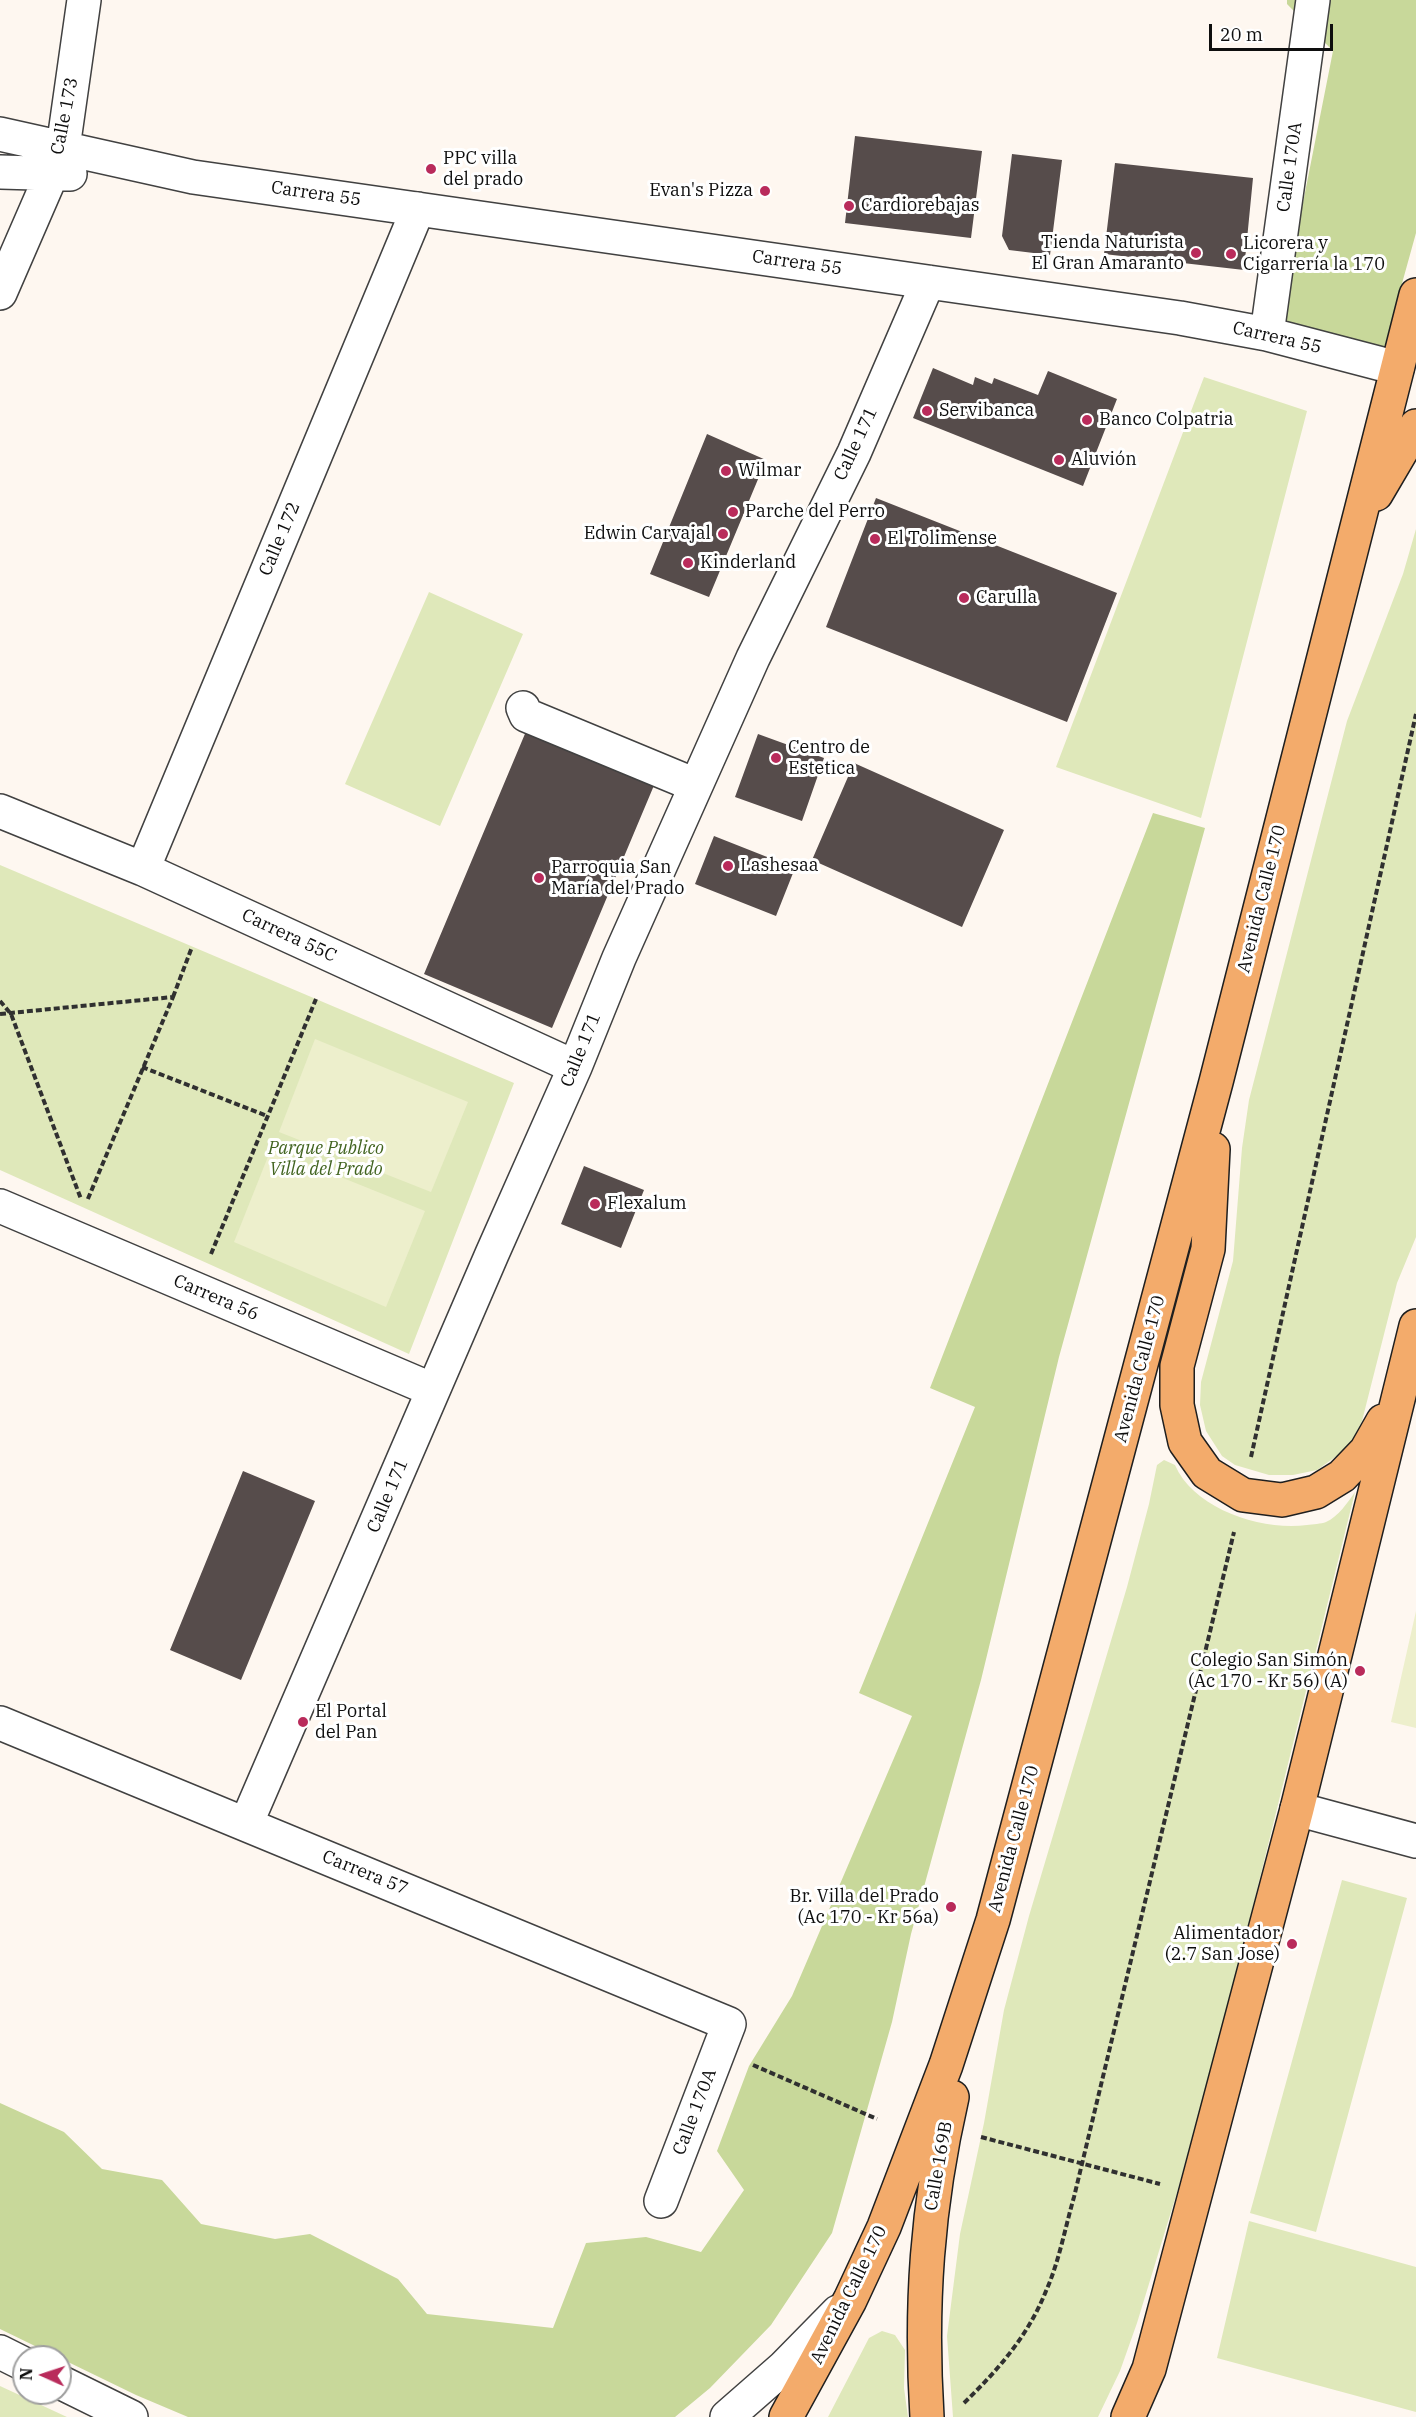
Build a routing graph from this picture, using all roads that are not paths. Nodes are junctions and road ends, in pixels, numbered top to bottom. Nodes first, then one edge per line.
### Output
1 (84, 0) edge
2 (1313, 0) edge
3 (0, 134) edge
4 (57, 161) junction
5 (0, 172) edge
6 (418, 208) junction
7 (928, 282) junction
8 (0, 293) edge
9 (1416, 295) edge
10 (1267, 334) junction
11 (1397, 368) junction
12 (1416, 426) edge
13 (1356, 527) junction
14 (523, 708) dead end
15 (695, 785) junction
16 (0, 811) edge
17 (143, 869) junction
18 (575, 1067) junction
19 (1216, 1082) junction
20 (0, 1206) edge
21 (1416, 1326) edge
22 (433, 1390) junction
23 (1400, 1392) junction
24 (0, 1722) edge
25 (1297, 1809) junction
26 (246, 1824) junction
27 (1416, 1841) edge
28 (993, 1920) junction
29 (724, 2037) joint
30 (661, 2201) dead end
31 (850, 2300) junction
32 (1149, 2369) junction
33 (72, 2388) edge
34 (131, 2417) edge
35 (727, 2417) edge
36 (786, 2417) edge
37 (927, 2417) edge
38 (1128, 2417) edge
39 (1138, 2417) edge

1 - 4 street, Calle 173
2 - 10 street, Calle 170A
3 - 4 street, Carrera 55
4 - 5 street, Carrera 55
4 - 6 street, Carrera 55
4 - 8 street, Calle 173
6 - 7 street, Carrera 55
6 - 17 street, Calle 172
7 - 10 street, Carrera 55
7 - 15 street, Calle 171
9 - 11 main road, Avenida Calle 170
10 - 11 street, Carrera 55
11 - 13 main road, Avenida Calle 170
12 - 13 main road
13 - 19 main road, Avenida Calle 170
14 - 15 street
15 - 18 street, Calle 171
16 - 17 street, Carrera 55C
17 - 18 street, Carrera 55C
18 - 22 street, Calle 171
19 - 23 main road
19 - 28 main road, Avenida Calle 170
20 - 22 street, Carrera 56
21 - 23 main road
22 - 26 street, Calle 171
23 - 25 main road
24 - 26 street, Carrera 57
25 - 27 street
25 - 32 main road
26 - 29 street, Carrera 57
28 - 31 main road, Avenida Calle 170
28 - 37 main road, Calle 169B
29 - 30 street, Calle 170A
31 - 35 street
31 - 36 main road, Avenida Calle 170
32 - 38 main road
32 - 39 main road
33 - 34 street

